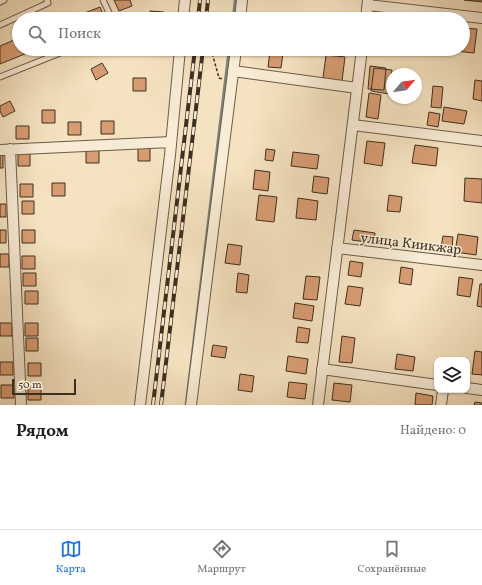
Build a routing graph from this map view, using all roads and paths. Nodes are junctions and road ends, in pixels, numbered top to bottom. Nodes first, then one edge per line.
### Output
1 (4, 0) edge
2 (47, 0) edge
3 (103, 0) edge
4 (184, 0) edge
5 (242, 0) edge
6 (0, 2) edge
7 (368, 2) edge
8 (28, 12) edge
9 (109, 12) edge
10 (183, 12) edge
11 (241, 12) edge
12 (367, 12) edge
13 (439, 12) edge
14 (470, 16) edge
15 (482, 18) edge
16 (12, 20) edge
17 (0, 25) edge
18 (52, 56) edge
19 (179, 56) edge
20 (213, 56) edge
21 (235, 56) edge
22 (361, 56) edge
23 (233, 71) junction
24 (0, 77) edge
25 (232, 82) junction
26 (357, 88) junction
27 (352, 125) junction
28 (482, 141) edge
29 (171, 142) junction
30 (5, 150) edge
31 (337, 248) junction
32 (482, 265) edge
33 (322, 369) junction
34 (434, 385) edge
35 (470, 388) edge
36 (482, 390) edge
37 (442, 393) edge
38 (21, 405) edge
39 (140, 405) edge
40 (191, 405) edge
41 (318, 405) edge
42 (441, 405) edge

1 - 6 lane
2 - 8 lane
3 - 9 lane
4 - 10 street
5 - 11 street
7 - 12 street
7 - 13 street
14 - 15 street
16 - 17 lane
18 - 24 lane
19 - 29 street
20 - 25 path
21 - 23 street
22 - 26 street
23 - 25 street
23 - 26 street
25 - 40 street
26 - 27 street
27 - 28 street
27 - 31 street
29 - 30 street
29 - 39 street
30 - 38 street
31 - 32 street, улица Киикжар
31 - 33 street
33 - 34 street
33 - 41 street
35 - 36 street
37 - 42 street

